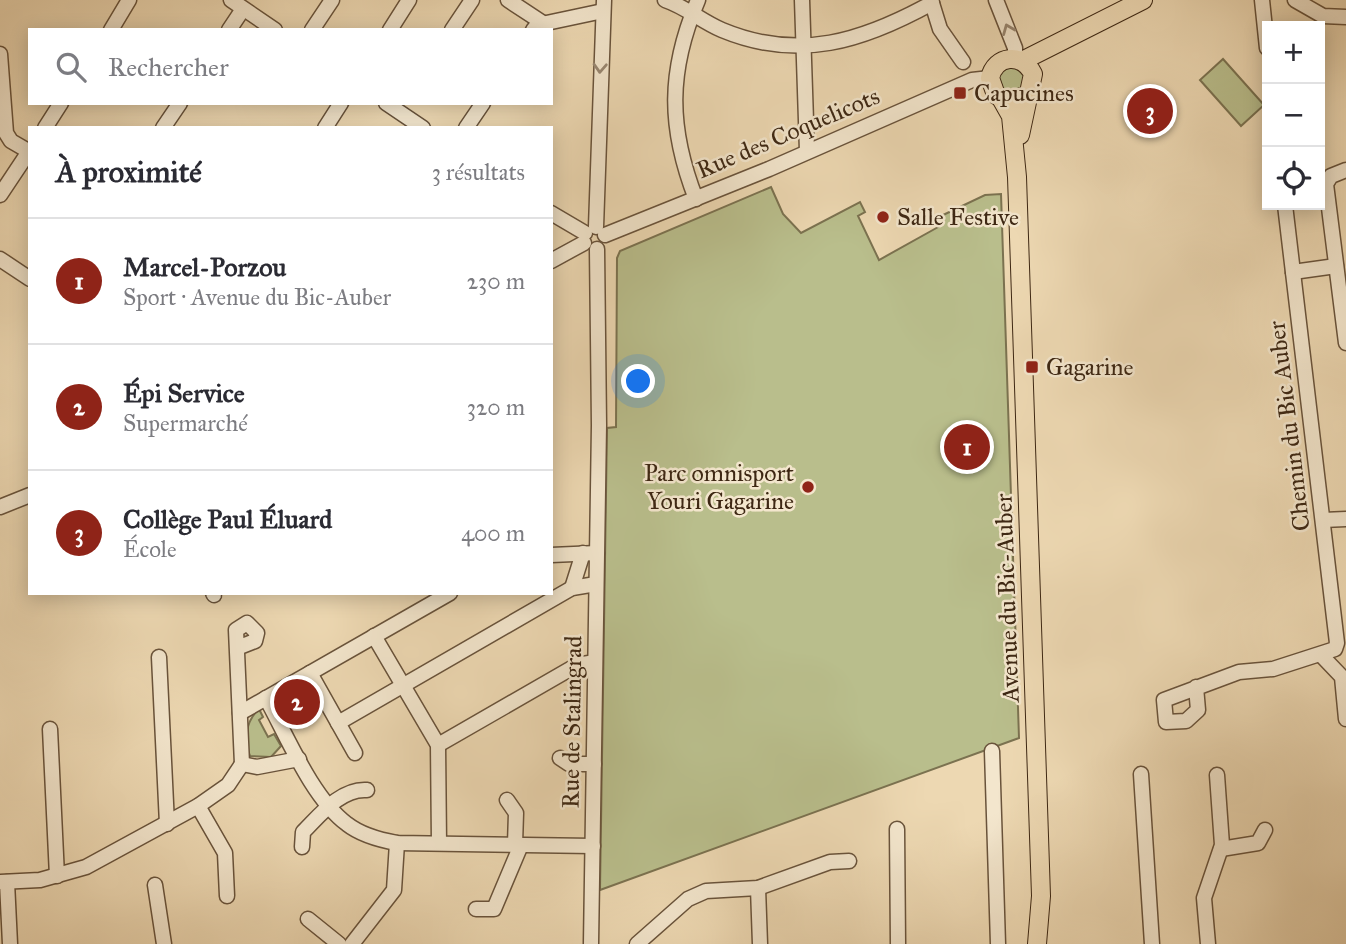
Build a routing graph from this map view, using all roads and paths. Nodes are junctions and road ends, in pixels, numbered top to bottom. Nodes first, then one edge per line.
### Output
1 (129, 0) edge
2 (332, 0) edge
3 (410, 0) edge
4 (472, 0) edge
5 (508, 0) edge
6 (664, 0) edge
7 (803, 0) edge
8 (996, 0) edge
9 (1143, 0) edge
10 (1262, 0) edge
11 (1295, 0) edge
12 (932, 2) edge
13 (237, 4) edge
14 (604, 6) edge
15 (695, 6) edge
16 (1346, 17) edge
17 (1264, 21) edge
18 (538, 27) edge
19 (112, 28) edge
20 (230, 28) edge
21 (272, 28) edge
22 (313, 28) edge
23 (391, 28) edge
24 (453, 28) edge
25 (804, 47) junction
26 (0, 54) edge
27 (963, 62) dead end
28 (1023, 64) junction
29 (990, 78) junction
30 (1027, 95) junction
31 (1002, 100) junction
32 (60, 105) edge
33 (179, 105) edge
34 (340, 105) edge
35 (482, 105) edge
36 (395, 106) edge
37 (46, 126) edge
38 (164, 126) edge
39 (326, 126) edge
40 (420, 126) edge
41 (467, 126) edge
42 (28, 150) edge
43 (807, 152) junction
44 (28, 154) edge
45 (1346, 170) edge
46 (1017, 173) junction
47 (0, 195) edge
48 (696, 199) junction
49 (1286, 210) edge
50 (553, 214) edge
51 (593, 237) junction
52 (0, 259) edge
53 (553, 260) edge
54 (1336, 266) junction
55 (1293, 272) junction
56 (28, 278) edge
57 (1346, 344) edge
58 (28, 496) edge
59 (0, 507) edge
60 (1346, 519) edge
61 (1323, 520) junction
62 (590, 553) junction
63 (553, 555) edge
64 (596, 584) junction
65 (572, 588) junction
66 (446, 595) edge
67 (374, 636) junction
68 (237, 648) dead end
69 (1321, 655) junction
70 (159, 657) dead end
71 (595, 662) junction
72 (310, 673) junction
73 (402, 686) junction
74 (1196, 687) dead end
75 (266, 698) junction
76 (240, 713) junction
77 (1346, 719) edge
78 (338, 723) junction
79 (50, 729) dead end
80 (438, 744) junction
81 (992, 751) dead end
82 (355, 752) dead end
83 (560, 758) dead end
84 (299, 759) junction
85 (242, 764) junction
86 (594, 764) junction
87 (1141, 774) dead end
88 (1217, 775) dead end
89 (367, 790) dead end
90 (507, 800) dead end
91 (198, 806) junction
92 (328, 807) junction
93 (167, 824) junction
94 (897, 829) dead end
95 (1265, 830) dead end
96 (397, 843) junction
97 (439, 843) junction
98 (518, 844) junction
99 (593, 846) junction
100 (302, 847) dead end
101 (1221, 849) junction
102 (849, 862) dead end
103 (57, 876) junction
104 (3, 882) edge
105 (155, 884) dead end
106 (758, 888) junction
107 (227, 896) dead end
108 (1041, 896) junction
109 (476, 909) dead end
110 (308, 919) dead end
111 (10, 944) edge
112 (164, 944) edge
113 (339, 944) edge
114 (352, 944) edge
115 (591, 944) edge
116 (637, 944) edge
117 (760, 944) edge
118 (898, 944) edge
119 (998, 944) edge
120 (1037, 944) edge
121 (1049, 944) edge
122 (1152, 944) edge
123 (1208, 944) edge

1 - 19 street
2 - 22 street
3 - 23 street
4 - 24 street
5 - 18 street
6 - 15 street
7 - 25 street
28 -> 8 street
9 - 28 main road
10 - 17 street
11 - 16 street
12 - 25 street
12 - 27 street
13 - 20 street
13 - 21 street
14 - 18 street
14 -> 51 street, Rue de Stalingrad
15 - 25 street
15 - 48 street
25 - 43 street
26 - 42 street
28 - 29 main road
28 - 30 main road
29 - 31 main road
29 - 43 street, Rue des Coquelicots
30 - 31 main road
30 - 46 main road, Avenue du Bic-Auber
31 - 46 main road, Avenue du Bic-Auber
32 - 37 street
33 - 38 street
34 - 39 street
35 - 41 street
36 - 40 street
43 - 48 street, Rue des Coquelicots
44 - 47 street
45 - 54 street
46 - 108 main road, Avenue du Bic-Auber
48 - 51 street, Rue des Coquelicots
49 - 55 street, Chemin du Bic Auber
50 - 51 street
51 - 53 street, Rue des Coquelicots
51 - 62 street, Rue de Stalingrad
52 - 56 street
54 - 55 street
54 - 57 street
55 - 61 street, Chemin du Bic Auber
58 - 59 street
60 - 61 street
61 - 69 street, Chemin du Bic Auber
62 - 63 street
62 - 64 street, Rue de Stalingrad
62 - 65 street
64 - 65 street
64 - 71 street, Rue de Stalingrad
65 - 73 street
66 - 67 street
67 - 72 street
67 - 73 street
68 - 76 street
69 - 74 street
69 - 77 street
70 - 93 street
71 - 80 street
71 - 86 street, Rue de Stalingrad
72 - 75 street
72 - 78 street
73 - 78 street
73 - 80 street
75 - 76 street
75 - 84 street
76 - 85 street
78 - 82 street
79 - 103 street
80 - 97 street
81 - 119 street
83 - 86 street
84 - 85 street
84 - 92 street
85 - 91 street
86 - 99 street, Rue de Stalingrad
87 - 122 street
88 - 101 street
89 - 92 street
90 - 98 street
91 - 93 street
91 - 107 street
92 - 96 street
92 - 100 street
93 - 103 street
94 - 118 street
95 - 101 street
96 - 97 street
96 - 114 street
97 - 98 street
98 - 99 street
98 - 109 street
99 - 115 street, Rue de Stalingrad
101 - 123 street
102 - 106 street
103 - 104 street
104 - 111 street
105 - 112 street
106 - 116 street
106 - 117 street
108 - 120 main road, Avenue du Bic-Auber
108 - 121 main road, Avenue du Bic-Auber
110 - 113 street

